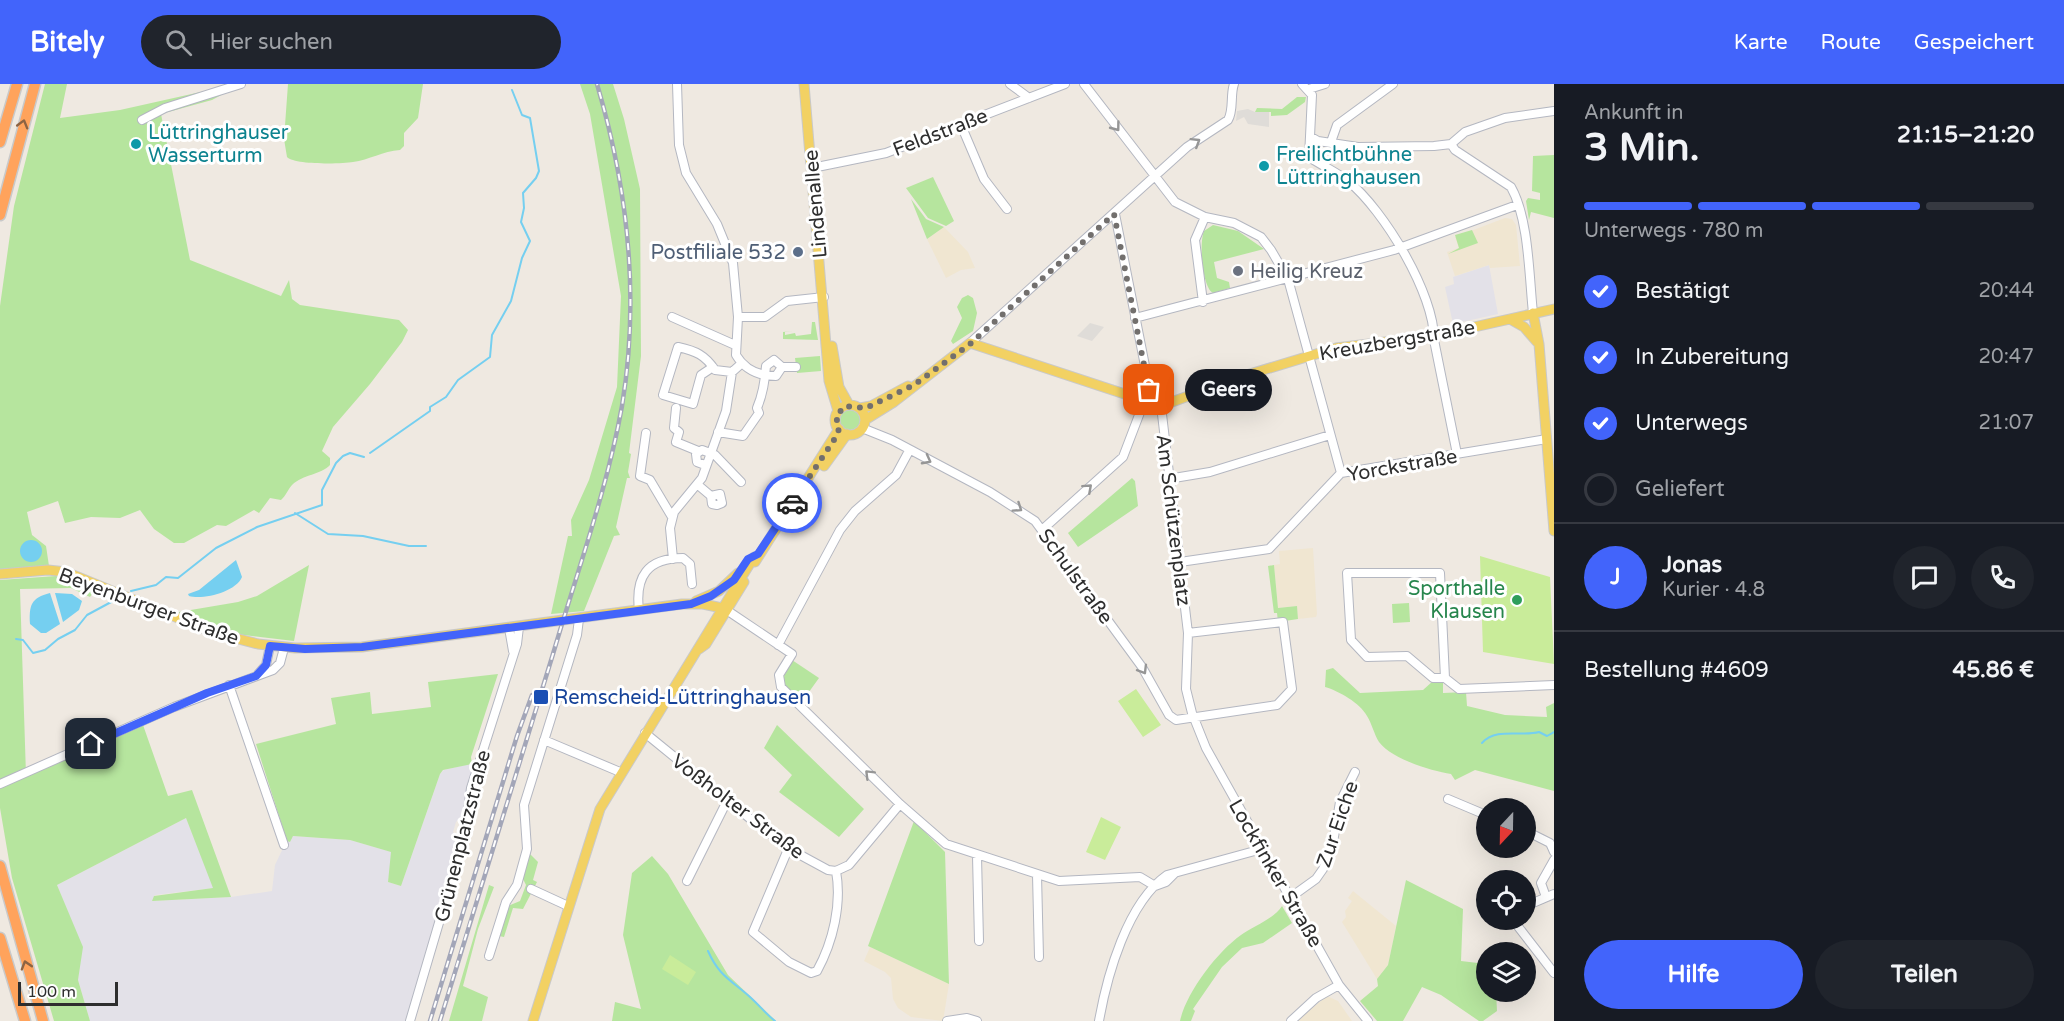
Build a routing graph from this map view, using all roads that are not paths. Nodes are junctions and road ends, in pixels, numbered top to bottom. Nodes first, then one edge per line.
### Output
1 (17, 84) edge
2 (35, 84) edge
3 (241, 84) edge
4 (677, 84) edge
5 (804, 84) edge
6 (1010, 84) edge
7 (1065, 84) edge
8 (1084, 84) edge
9 (1234, 84) edge
10 (1325, 84) edge
11 (1393, 84) edge
12 (1307, 86) edge
13 (1029, 98) junction
14 (1554, 111) edge
15 (142, 120) dead end
16 (961, 125) junction
17 (1311, 137) junction
18 (0, 142) edge
19 (1331, 142) junction
20 (1451, 144) junction
21 (812, 168) junction
22 (1155, 177) junction
23 (1517, 206) junction
24 (1007, 209) dead end
25 (1114, 214) junction
26 (0, 215) edge
27 (1205, 217) junction
28 (1401, 246) junction
29 (1288, 279) junction
30 (824, 297) junction
31 (1203, 302) junction
32 (1554, 309) edge
33 (1533, 313) junction
34 (672, 317) dead end
35 (738, 317) junction
36 (1135, 318) junction
37 (1510, 319) junction
38 (826, 323) junction
39 (1434, 336) junction
40 (970, 344) junction
41 (1539, 344) junction
42 (735, 345) junction
43 (1310, 356) junction
44 (741, 364) junction
45 (713, 367) junction
46 (782, 367) junction
47 (796, 367) dead end
48 (732, 372) junction
49 (765, 373) junction
50 (914, 385) junction
51 (1145, 403) junction
52 (849, 405) junction
53 (1161, 406) junction
54 (675, 408) dead end
55 (860, 408) junction
56 (838, 411) junction
57 (864, 424) junction
58 (718, 432) junction
59 (843, 432) junction
60 (646, 433) dead end
61 (1330, 435) junction
62 (1547, 439) junction
63 (909, 450) junction
64 (698, 451) junction
65 (710, 454) junction
66 (1457, 454) junction
67 (705, 465) junction
68 (1341, 473) junction
69 (1168, 479) junction
70 (741, 482) dead end
71 (698, 485) junction
72 (711, 496) dead end
73 (672, 516) junction
74 (1043, 528) junction
75 (1554, 531) edge
76 (756, 555) junction
77 (673, 559) junction
78 (1180, 562) junction
79 (0, 574) edge
80 (692, 584) dead end
81 (705, 599) junction
82 (691, 604) junction
83 (639, 610) junction
84 (725, 610) junction
85 (579, 619) junction
86 (514, 628) junction
87 (1188, 633) junction
88 (778, 645) junction
89 (270, 646) junction
90 (284, 648) junction
91 (256, 676) junction
92 (1445, 678) junction
93 (229, 685) junction
94 (1554, 685) edge
95 (1194, 719) junction
96 (645, 733) junction
97 (544, 740) junction
98 (620, 772) junction
99 (1355, 772) dead end
100 (0, 784) edge
101 (1448, 799) dead end
102 (727, 801) junction
103 (900, 804) junction
104 (1476, 811) edge
105 (1536, 836) edge
106 (285, 845) dead end
107 (789, 847) junction
108 (1262, 849) junction
109 (1554, 852) edge
110 (977, 856) junction
111 (1554, 860) edge
112 (0, 866) edge
113 (1552, 870) edge
114 (836, 871) junction
115 (1037, 875) junction
116 (687, 881) dead end
117 (1155, 886) junction
118 (531, 889) dead end
119 (1550, 896) edge
120 (1291, 897) junction
121 (1536, 902) edge
122 (568, 906) junction
123 (1521, 930) edge
124 (0, 938) edge
125 (979, 941) dead end
126 (489, 956) dead end
127 (1039, 957) dead end
128 (1554, 973) edge
129 (1339, 985) junction
130 (25, 1021) edge
131 (43, 1021) edge
132 (410, 1021) edge
133 (532, 1021) edge
134 (947, 1021) edge
135 (977, 1021) edge
136 (1099, 1021) edge
137 (1291, 1021) edge
138 (1368, 1021) edge

1 - 18 highway
26 -> 2 highway
3 - 15 street
4 - 35 street
5 - 21 main road, Lindenallee
6 - 13 street
7 - 13 street, Feldstraße
8 -> 22 street
22 -> 9 street
10 - 12 street
11 - 19 street
12 - 17 street
13 - 16 street, Feldstraße
14 - 20 street
16 - 21 street, Feldstraße
16 - 24 street
17 - 19 street
17 - 28 street
19 - 20 street
20 - 23 street
21 - 30 main road, Lindenallee
22 - 25 street
22 - 27 street
23 - 28 street
23 - 33 street
25 - 36 street
25 - 40 street
27 - 29 street
27 - 31 street
28 - 29 street
28 - 39 street
29 - 31 street
29 - 43 street
30 - 35 street
30 - 38 main road, Lindenallee
31 - 36 street
32 - 33 main road, Kreuzbergstraße
33 - 37 main road, Kreuzbergstraße
33 - 41 main road
34 - 42 street
35 - 42 street
36 - 51 street
37 - 39 main road, Kreuzbergstraße
37 - 41 main road
38 - 52 main road, Lindenallee
38 - 56 main road, Lindenallee
39 - 43 main road, Kreuzbergstraße
39 - 66 street
40 - 50 main road
40 - 51 main road
41 - 62 main road
42 - 44 street
43 - 53 main road, Kreuzbergstraße
43 - 61 street
44 - 48 street
44 - 49 street
45 - 45 street
45 - 48 street
46 - 47 street
46 - 49 street
46 - 49 street
48 - 58 street
49 - 58 street
50 - 55 main road
50 - 57 main road
51 - 53 main road
74 -> 51 street
52 - 55 main road
52 - 56 main road
53 - 69 street, Am Schützenplatz
54 - 64 street
55 - 57 main road
56 - 59 main road
57 - 59 main road
57 - 63 street, Schulstraße
58 - 65 street
59 - 76 main road
60 - 73 street
61 - 68 street
61 - 69 street
62 - 66 street, Yorckstraße
62 - 75 main road
63 -> 74 street, Schulstraße
63 - 88 street
64 - 65 street
64 - 67 street
65 - 67 street
65 - 70 street
66 - 68 street, Yorckstraße
67 - 71 street
68 - 78 street, Yorckstraße
69 - 78 street, Am Schützenplatz
71 - 72 street
71 - 73 street
73 - 77 street
74 -> 95 street, Schulstraße
76 - 81 main road
76 - 84 main road
77 - 80 street
77 - 83 street
78 - 87 street, Am Schützenplatz
79 - 89 main road, Beyenburger Straße
81 - 82 main road
81 - 84 main road
82 - 83 main road, Beyenburger Straße
82 - 84 main road
83 - 85 main road, Beyenburger Straße
84 - 88 street
84 - 96 main road
85 - 86 main road, Beyenburger Straße
85 - 97 street
86 - 90 main road, Beyenburger Straße
86 - 132 street, Grünenplatzstraße
87 - 95 street, Am Schützenplatz
87 - 95 street, Am Schützenplatz
103 -> 88 street
89 - 90 main road, Beyenburger Straße
89 - 91 street
90 - 91 street
91 - 93 street
92 - 92 street
92 - 94 street
93 - 100 street
93 - 106 street
95 - 108 street, Lockfinker Straße
96 - 98 main road
96 - 102 street, Voßholter Straße
97 - 98 street
97 - 126 street
98 - 122 main road
99 - 120 street, Zur Eiche
101 - 104 street
102 - 107 street, Voßholter Straße
102 - 116 street
103 - 110 street
103 - 114 street
105 - 109 street
107 - 114 street, Voßholter Straße
107 - 114 street
108 - 117 street
108 - 120 street, Lockfinker Straße
110 - 115 street
110 - 125 street
111 - 113 street
131 -> 112 highway
113 - 119 street
115 - 117 street
115 - 127 street
117 - 136 street
118 - 122 street
119 - 121 street
120 - 129 street, Lockfinker Straße
122 - 133 main road
123 - 128 street
124 - 130 highway
129 - 137 street
129 - 138 street, Lockfinker Straße
134 - 135 street

